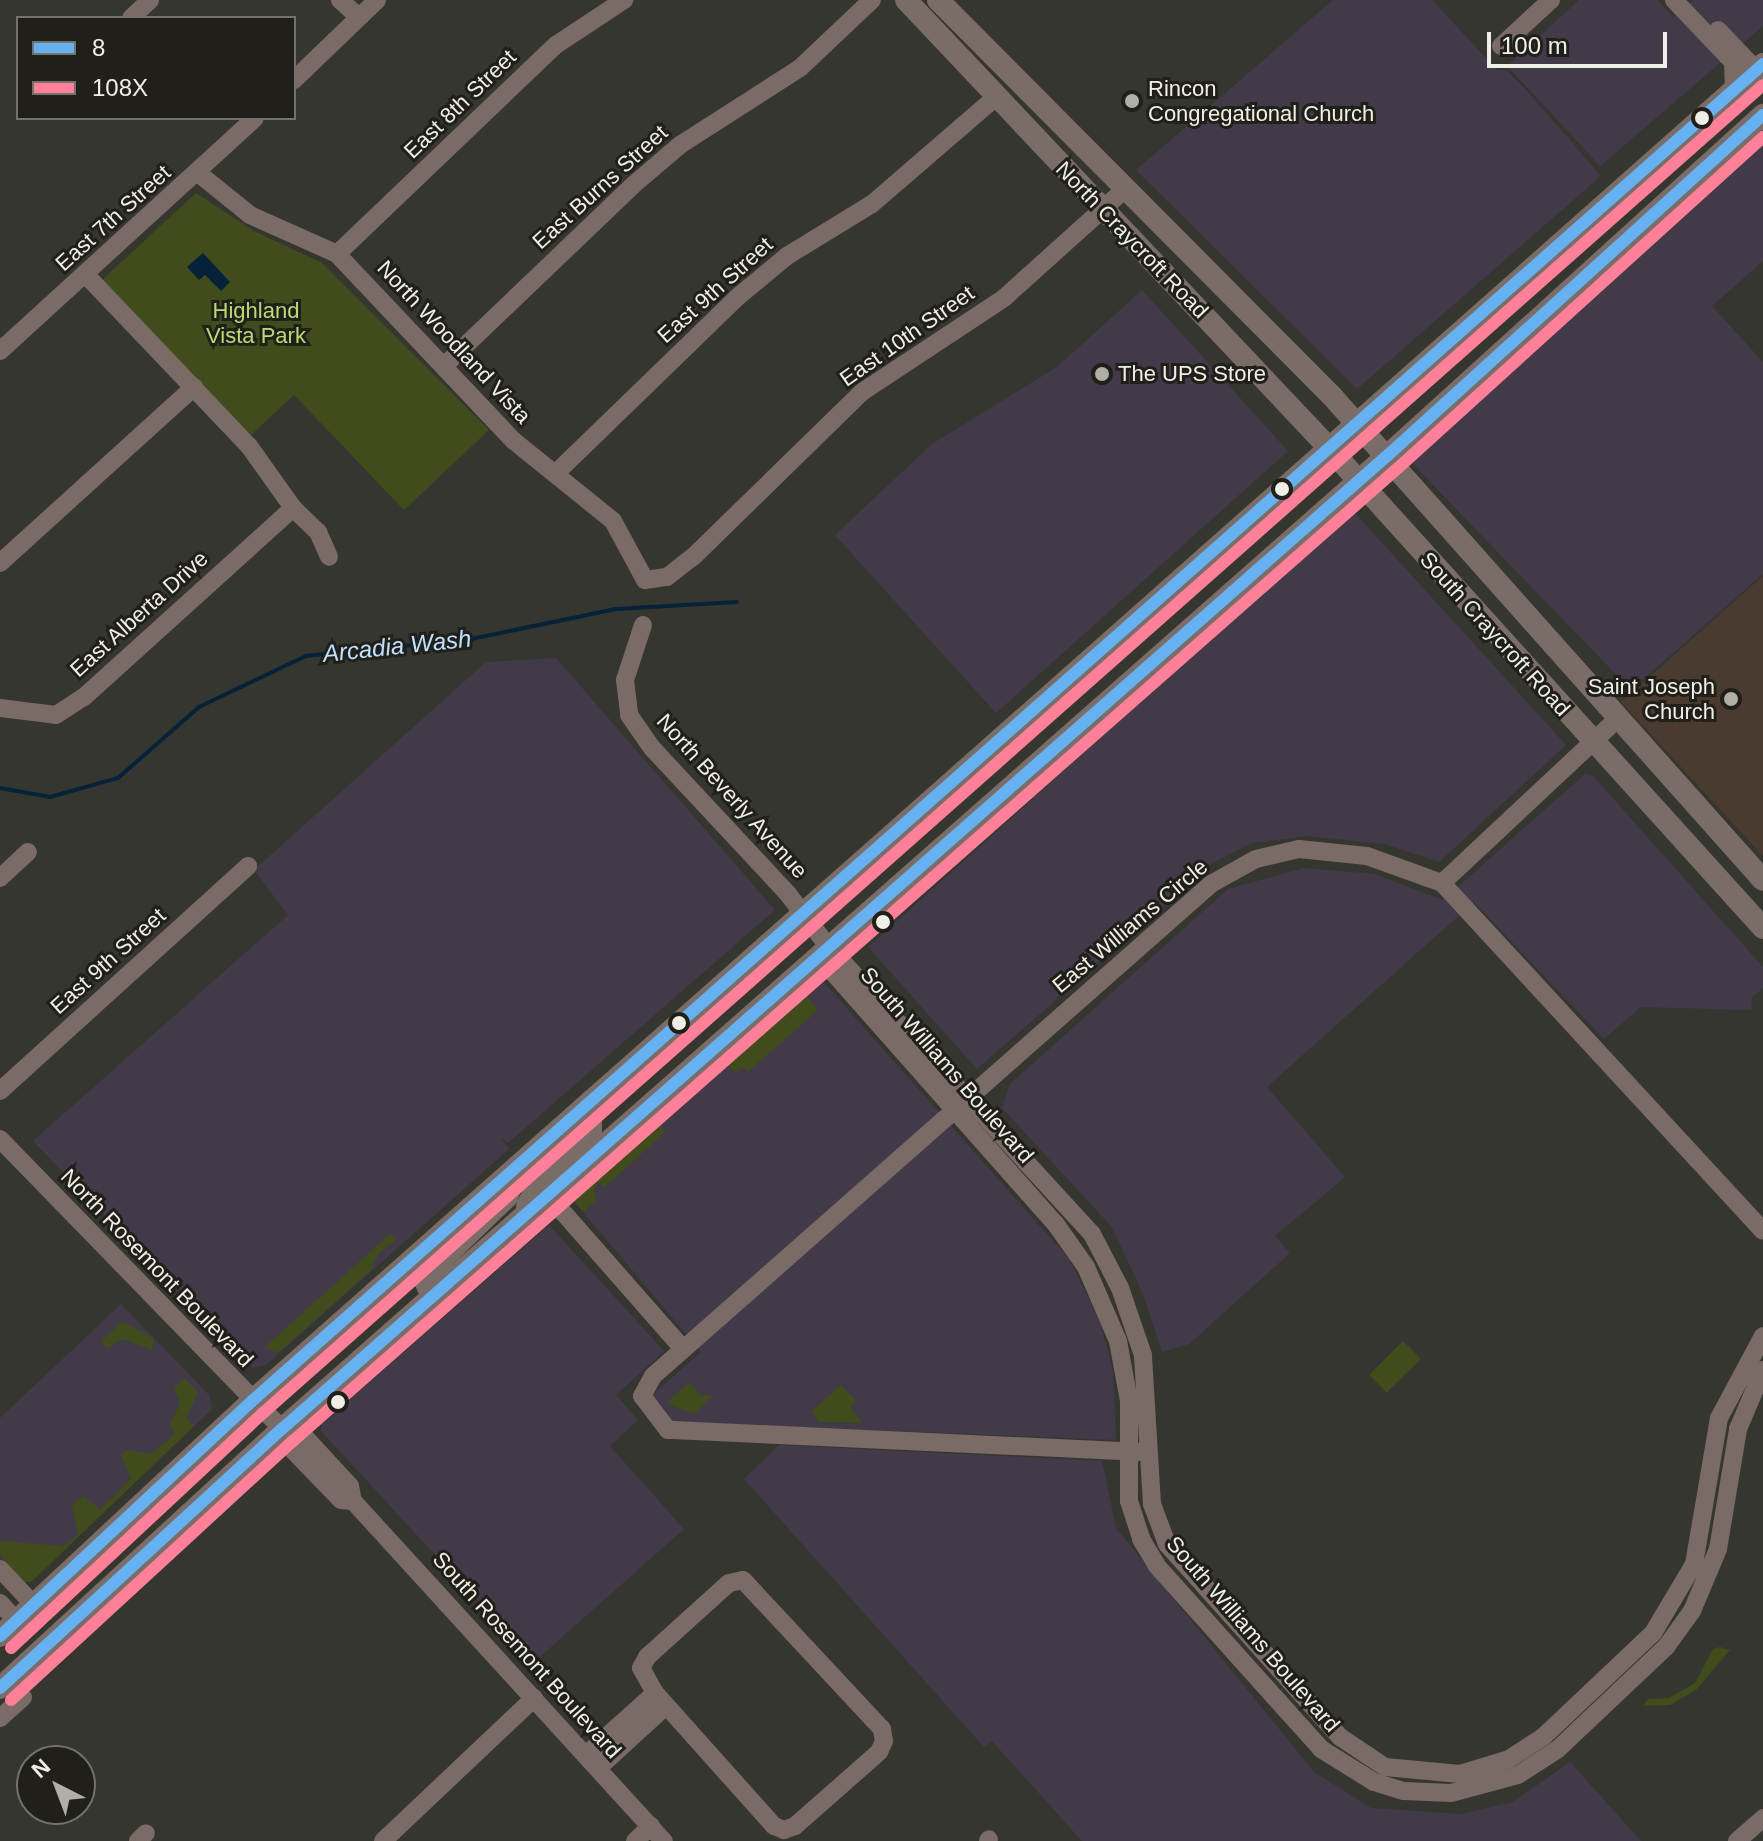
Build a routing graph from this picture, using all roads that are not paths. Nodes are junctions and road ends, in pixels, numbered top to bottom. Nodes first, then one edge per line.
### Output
1 (150, 0) edge
2 (340, 0) edge
3 (377, 0) edge
4 (624, 0) edge
5 (872, 0) edge
6 (906, 0) edge
7 (938, 0) edge
8 (1551, 0) edge
9 (1674, 0) edge
10 (1689, 0) edge
11 (133, 16) edge
12 (359, 17) junction
13 (1713, 33) junction
14 (1501, 46) dead end
15 (1761, 70) edge
16 (296, 78) edge
17 (1734, 90) junction
18 (995, 98) junction
19 (1763, 115) edge
20 (253, 120) edge
21 (198, 173) junction
22 (1124, 190) junction
23 (1103, 209) junction
24 (337, 254) junction
25 (86, 275) junction
26 (0, 351) edge
27 (445, 365) junction
28 (194, 387) junction
29 (1358, 425) junction
30 (1329, 448) junction
31 (1387, 456) junction
32 (555, 474) junction
33 (1358, 480) junction
34 (293, 508) junction
35 (329, 557) dead end
36 (0, 563) edge
37 (645, 580) joint
38 (643, 625) dead end
39 (0, 708) edge
40 (1616, 720) junction
41 (1592, 742) junction
42 (28, 852) dead end
43 (248, 866) dead end
44 (1715, 876) junction
45 (0, 878) edge
46 (1763, 880) edge
47 (1442, 883) junction
48 (1763, 909) edge
49 (802, 913) junction
50 (1763, 928) edge
51 (827, 945) junction
52 (0, 1091) edge
53 (971, 1097) junction
54 (591, 1101) junction
55 (955, 1110) junction
56 (0, 1139) edge
57 (518, 1166) junction
58 (547, 1194) junction
59 (521, 1218) junction
60 (1763, 1231) edge
61 (432, 1296) junction
62 (1763, 1336) edge
63 (683, 1349) junction
64 (1763, 1370) edge
65 (252, 1401) junction
66 (282, 1429) junction
67 (1129, 1452) junction
68 (1149, 1452) junction
69 (0, 1569) edge
70 (0, 1603) edge
71 (34, 1605) junction
72 (8, 1628) edge
73 (0, 1688) edge
74 (23, 1697) dead end
75 (534, 1698) junction
76 (660, 1700) junction
77 (0, 1718) edge
78 (592, 1762) junction
79 (651, 1826) junction
80 (1760, 1827) edge
81 (383, 1841) edge
82 (635, 1841) edge
83 (664, 1841) edge
84 (1737, 1841) edge

1 - 11 street
2 - 12 street
3 - 12 street
4 - 24 street, East 8th Street
5 - 27 street, East Burns Street
6 - 18 main road, North Craycroft Road
7 - 22 main road, North Craycroft Road
8 - 14 street
9 - 13 street
10 - 13 street
12 - 16 street
13 - 15 street
13 - 17 street
15 - 17 main road
17 - 29 main road
18 - 23 main road, North Craycroft Road
18 - 32 street, East 9th Street
19 - 31 main road
20 - 21 street, East 7th Street
21 - 24 street, North Woodland Vista
21 - 25 street, East 7th Street
22 - 23 street, East 10th Street
22 - 29 main road, North Craycroft Road
23 - 30 main road, North Craycroft Road
23 - 37 street, East 10th Street
24 - 27 street, North Woodland Vista
25 - 26 street, East 7th Street
25 - 28 street
27 - 32 street, North Woodland Vista
28 - 34 street
28 - 36 street
29 - 30 main road
29 - 31 main road, North Craycroft Road
30 - 33 main road, North Craycroft Road
30 - 49 main road
31 - 33 main road
31 - 40 main road, South Craycroft Road
32 - 37 street, North Woodland Vista
33 - 41 main road, South Craycroft Road
33 - 51 main road
34 - 35 street
34 - 39 street, East Alberta Drive
38 - 49 street, North Beverly Avenue
40 - 41 street
40 - 46 main road, South Craycroft Road
41 - 44 main road, South Craycroft Road
41 - 47 street
42 - 45 street
43 - 52 street, East 9th Street
44 - 48 main road
44 - 50 main road, South Craycroft Road
47 - 53 street, East Williams Circle
47 - 60 street, East Williams Circle
49 - 51 street, North Beverly Avenue
49 - 54 main road
51 - 53 street, South Williams Boulevard
51 - 55 street, South Williams Boulevard
51 - 58 main road
53 - 55 street, East Williams Circle
53 - 68 street, South Williams Boulevard
54 - 57 main road
54 - 59 main road
55 - 63 street, East Williams Circle
55 - 67 street, South Williams Boulevard
56 - 65 street, North Rosemont Boulevard
57 - 61 main road
57 - 65 main road
58 - 59 main road
58 - 63 street
59 - 61 main road
61 - 66 main road
62 - 68 street, South Williams Boulevard
63 - 67 street, East Williams Circle
64 - 67 street, South Williams Boulevard
65 - 66 street, North Rosemont Boulevard
65 - 71 main road
66 - 73 main road
66 - 75 street, South Rosemont Boulevard
67 - 68 street, East Williams Circle
69 - 71 street
70 - 72 street
71 - 72 main road
74 - 77 street
75 - 78 street, South Rosemont Boulevard
75 - 81 street
76 - 76 street
76 - 78 street
78 - 79 street, South Rosemont Boulevard
79 - 82 street
79 - 83 street, South Rosemont Boulevard
80 - 84 street

